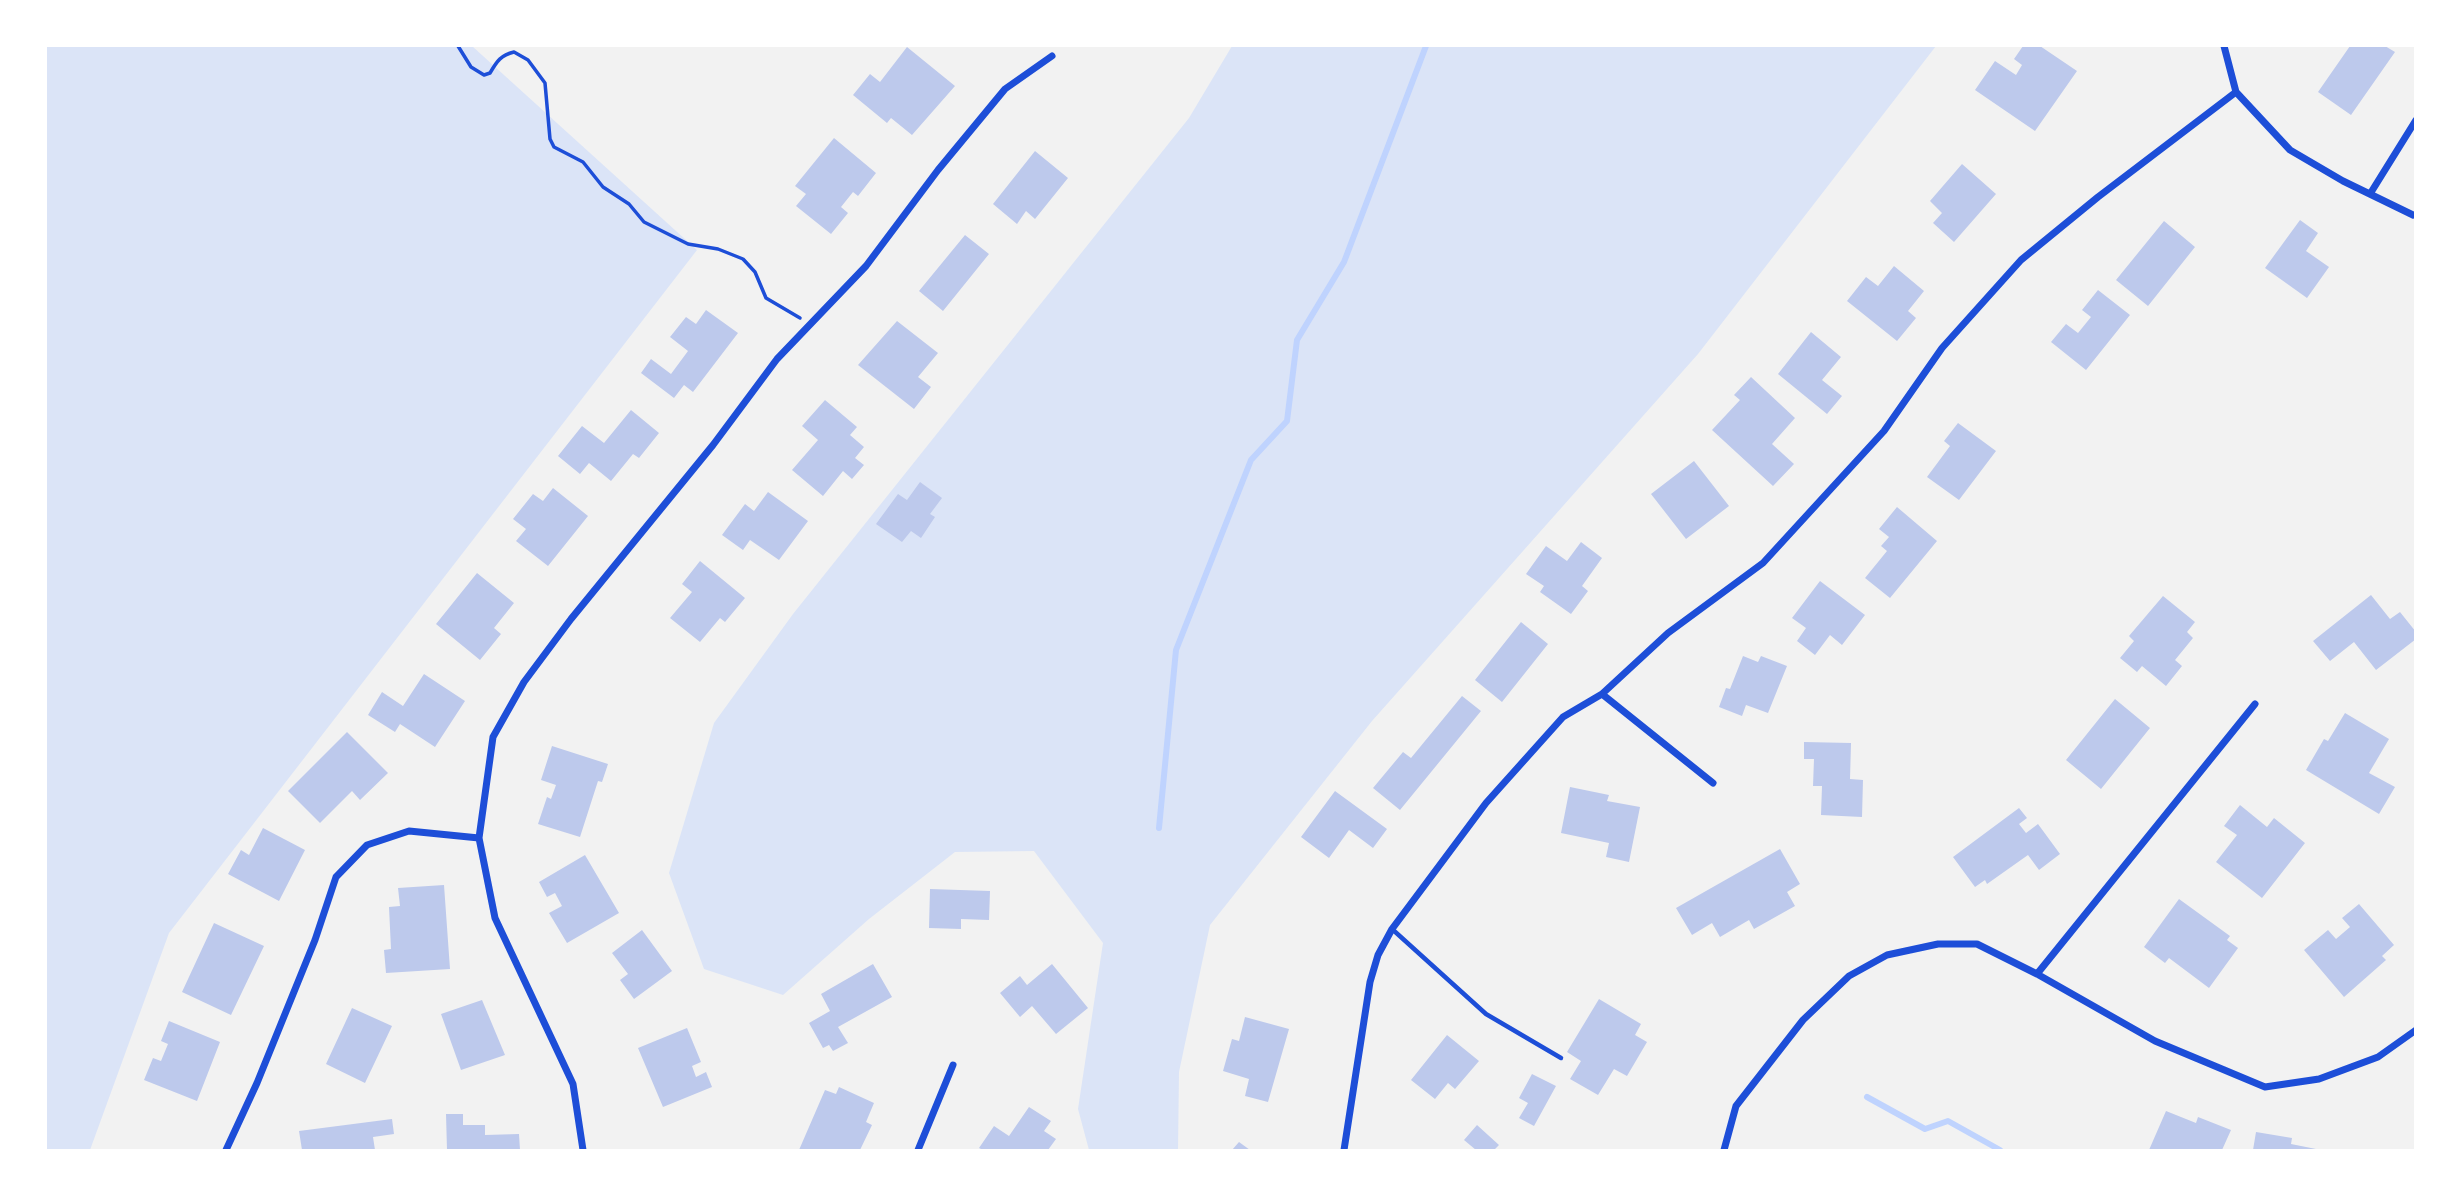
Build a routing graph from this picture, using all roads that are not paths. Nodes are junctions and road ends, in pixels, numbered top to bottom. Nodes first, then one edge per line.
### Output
1 (2224, 46) edge
2 (1052, 56) dead end
3 (2236, 92) junction
4 (2416, 120) edge
5 (2370, 194) junction
6 (2413, 215) dead end
7 (1602, 694) junction
8 (2255, 704) dead end
9 (1713, 783) dead end
10 (479, 838) junction
11 (1392, 929) junction
12 (2037, 974) junction
13 (2416, 1030) edge
14 (1560, 1058) dead end
15 (953, 1065) dead end
16 (226, 1150) edge
17 (583, 1150) edge
18 (918, 1150) edge
19 (1344, 1150) edge
20 (1724, 1150) edge

1 - 3 street
2 - 10 street
3 - 5 street
3 - 7 street
4 - 5 street
5 - 6 street
7 - 9 street
7 - 11 street
8 - 12 street
10 - 16 street
10 - 17 street
11 - 14 lane
11 - 19 street
12 - 13 street
12 - 20 street
15 - 18 street

